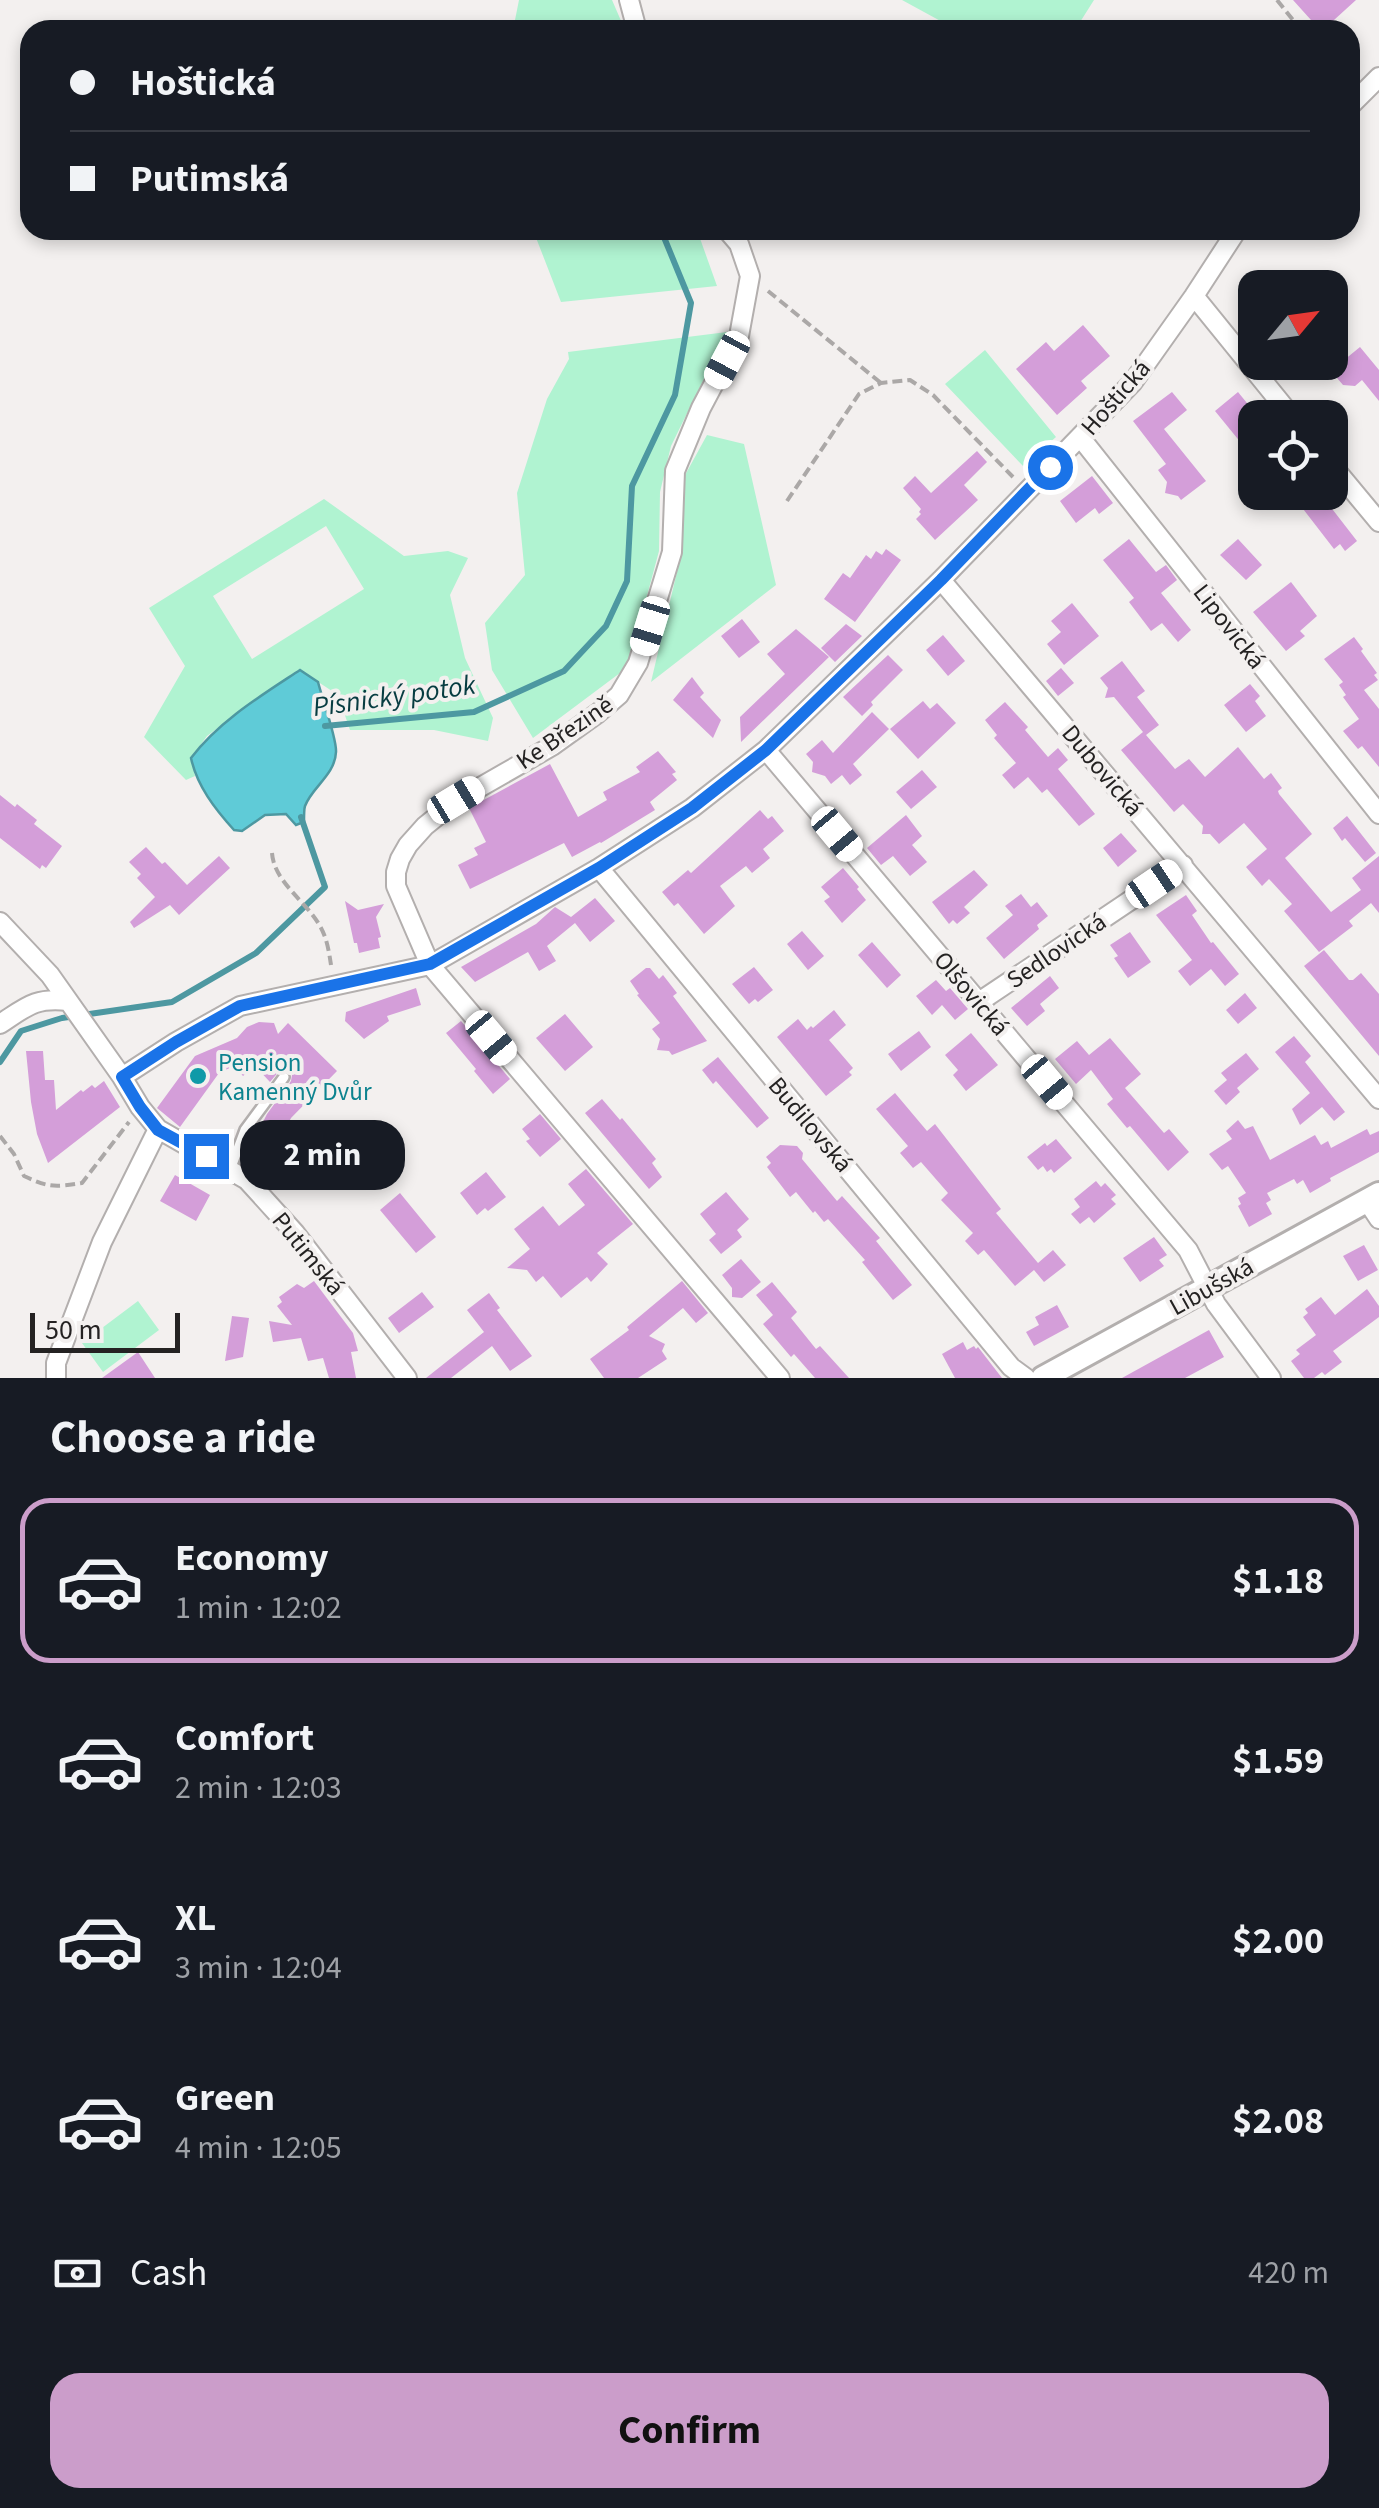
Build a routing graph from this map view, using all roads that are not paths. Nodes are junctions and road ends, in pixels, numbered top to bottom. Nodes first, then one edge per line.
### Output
1 (1379, 77) edge
2 (1360, 96) edge
3 (736, 240) edge
4 (1230, 240) edge
5 (1194, 296) junction
6 (1278, 400) edge
7 (1080, 437) junction
8 (1348, 484) edge
9 (1379, 522) edge
10 (941, 580) junction
11 (766, 750) junction
12 (1379, 814) edge
13 (1183, 865) junction
14 (599, 868) junction
15 (0, 922) edge
16 (430, 964) junction
17 (980, 1002) junction
18 (75, 1012) junction
19 (0, 1024) edge
20 (122, 1077) junction
21 (284, 1077) dead end
22 (1379, 1099) edge
23 (158, 1130) junction
24 (230, 1170) junction
25 (1375, 1205) edge
26 (1208, 1288) junction
27 (56, 1378) edge
28 (407, 1378) edge
29 (780, 1378) edge
30 (1026, 1378) edge
31 (1043, 1378) edge
32 (1272, 1378) edge

1 - 2 street
3 - 16 street, Ke Březině
4 - 5 street, Hoštická
5 - 6 street
5 - 7 street, Hoštická
7 - 10 street, Hoštická
7 - 12 street, Lipovická
8 - 9 street
10 - 11 street, Hoštická
10 - 13 street, Dubovická
11 - 14 street, Hoštická
11 - 17 street, Olšovická
13 - 17 street, Sedlovická
13 - 22 street, Dubovická
14 - 16 street, Hoštická
14 - 30 street, Budilovská
15 - 18 street, Putimská
16 - 20 street, Hoštická
16 - 29 street, Ke Březině
17 - 26 street, Olšovická
18 - 19 street
18 - 20 street, Putimská
20 - 23 street, Putimská
21 - 24 lane
23 - 24 street, Putimská
23 - 27 street
24 - 28 street, Putimská
25 - 26 street, Libušská
26 - 31 street, Libušská
26 - 32 street, Olšovická

